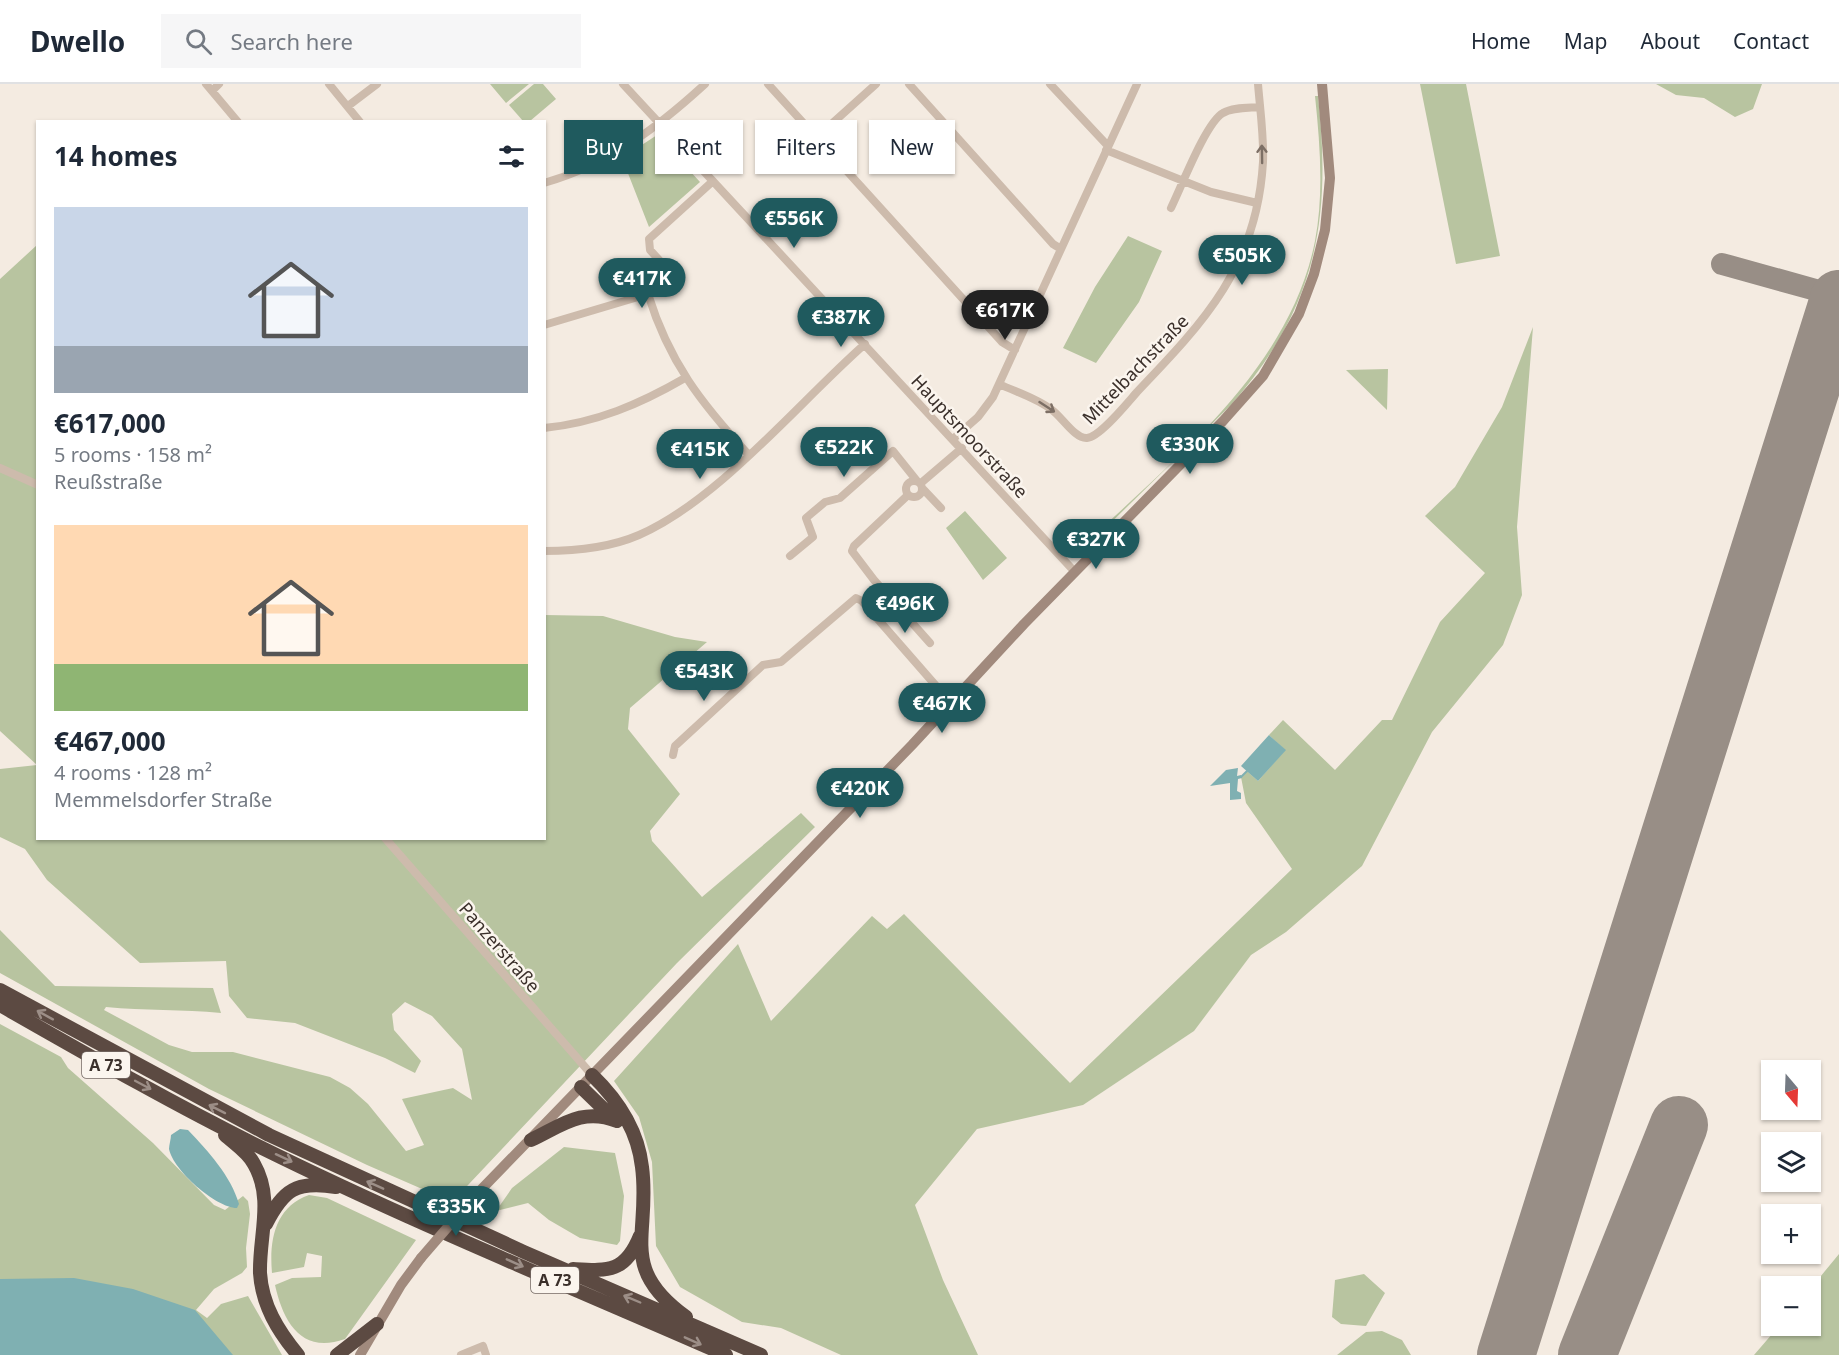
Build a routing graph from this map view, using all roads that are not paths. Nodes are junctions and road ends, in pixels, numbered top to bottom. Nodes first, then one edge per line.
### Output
1 (219, 84) edge
2 (329, 84) edge
3 (377, 84) edge
4 (623, 84) edge
5 (705, 84) edge
6 (768, 84) edge
7 (876, 84) edge
8 (909, 84) edge
9 (1050, 84) edge
10 (1137, 84) edge
11 (1258, 84) edge
12 (1322, 84) edge
13 (209, 87) edge
14 (348, 106) junction
15 (1260, 107) junction
16 (236, 120) edge
17 (358, 120) edge
18 (655, 120) edge
19 (665, 120) edge
20 (801, 120) edge
21 (836, 120) edge
22 (655, 128) edge
23 (1107, 148) junction
24 (706, 174) edge
25 (850, 174) edge
26 (713, 181) junction
27 (546, 182) edge
28 (1183, 182) junction
29 (1257, 203) junction
30 (1171, 208) dead end
31 (1061, 249) junction
32 (648, 294) junction
33 (546, 325) edge
34 (865, 344) junction
35 (1015, 350) junction
36 (685, 378) junction
37 (999, 384) junction
38 (546, 428) edge
39 (953, 439) junction
40 (962, 448) junction
41 (748, 454) junction
42 (0, 468) edge
43 (36, 484) edge
44 (920, 484) junction
45 (908, 495) junction
46 (941, 508) dead end
47 (546, 551) edge
48 (790, 556) dead end
49 (1074, 571) junction
50 (930, 643) dead end
51 (951, 703) junction
52 (673, 755) dead end
53 (387, 840) edge
54 (0, 990) edge
55 (0, 1005) edge
56 (592, 1075) junction
57 (581, 1086) junction
58 (617, 1121) junction
59 (213, 1123) junction
60 (634, 1136) junction
61 (531, 1140) junction
62 (350, 1189) junction
63 (265, 1226) junction
64 (640, 1236) junction
65 (561, 1269) junction
66 (377, 1324) junction
67 (705, 1330) junction
68 (300, 1354) edge
69 (337, 1355) edge
70 (360, 1355) edge
71 (461, 1355) edge
72 (486, 1355) edge
73 (726, 1355) edge
74 (761, 1355) edge

1 - 13 street
2 - 14 street
3 - 14 street
4 - 18 street, Hauptsmoorstraße
5 - 19 street
6 - 20 street
7 - 21 street
8 - 31 street
9 - 23 street
10 - 23 street
11 - 15 street, Mittelbachstraße
12 - 49 main road
13 - 16 street
14 - 17 street
15 - 28 street
29 -> 15 street, Mittelbachstraße
22 - 27 street
23 - 28 street
23 - 31 street
24 - 26 street, Hauptsmoorstraße
25 - 35 street
26 - 32 street
26 - 34 street, Hauptsmoorstraße
28 - 29 street
28 - 30 street
37 -> 29 street, Mittelbachstraße
31 - 35 street
32 - 33 street
32 - 36 street
34 - 39 street, Hauptsmoorstraße
34 - 41 street
35 - 37 street
36 - 38 street
36 - 41 street
37 - 39 street
39 - 40 street, Hauptsmoorstraße
40 - 44 street
40 - 49 street, Hauptsmoorstraße
41 - 47 street
42 - 43 street
44 - 45 street
44 - 45 street
44 - 46 street
44 - 48 street
45 - 50 street
49 - 51 main road
51 - 52 street
51 - 56 main road
53 - 56 street, Panzerstraße
65 -> 54 highway, A 73
55 -> 59 highway, A 73
56 - 57 main road
56 - 60 highway
57 - 58 highway
57 - 61 main road
58 - 60 highway
58 - 61 highway
59 -> 62 highway, A 73
59 - 63 highway
60 - 64 highway
61 - 66 main road, bridge
62 - 63 highway
62 -> 73 highway, A 73
63 - 68 highway
64 - 65 highway
64 - 67 highway
67 -> 65 highway, A 73
66 - 69 highway
66 - 70 main road
67 - 74 highway, A 73
71 - 72 street

